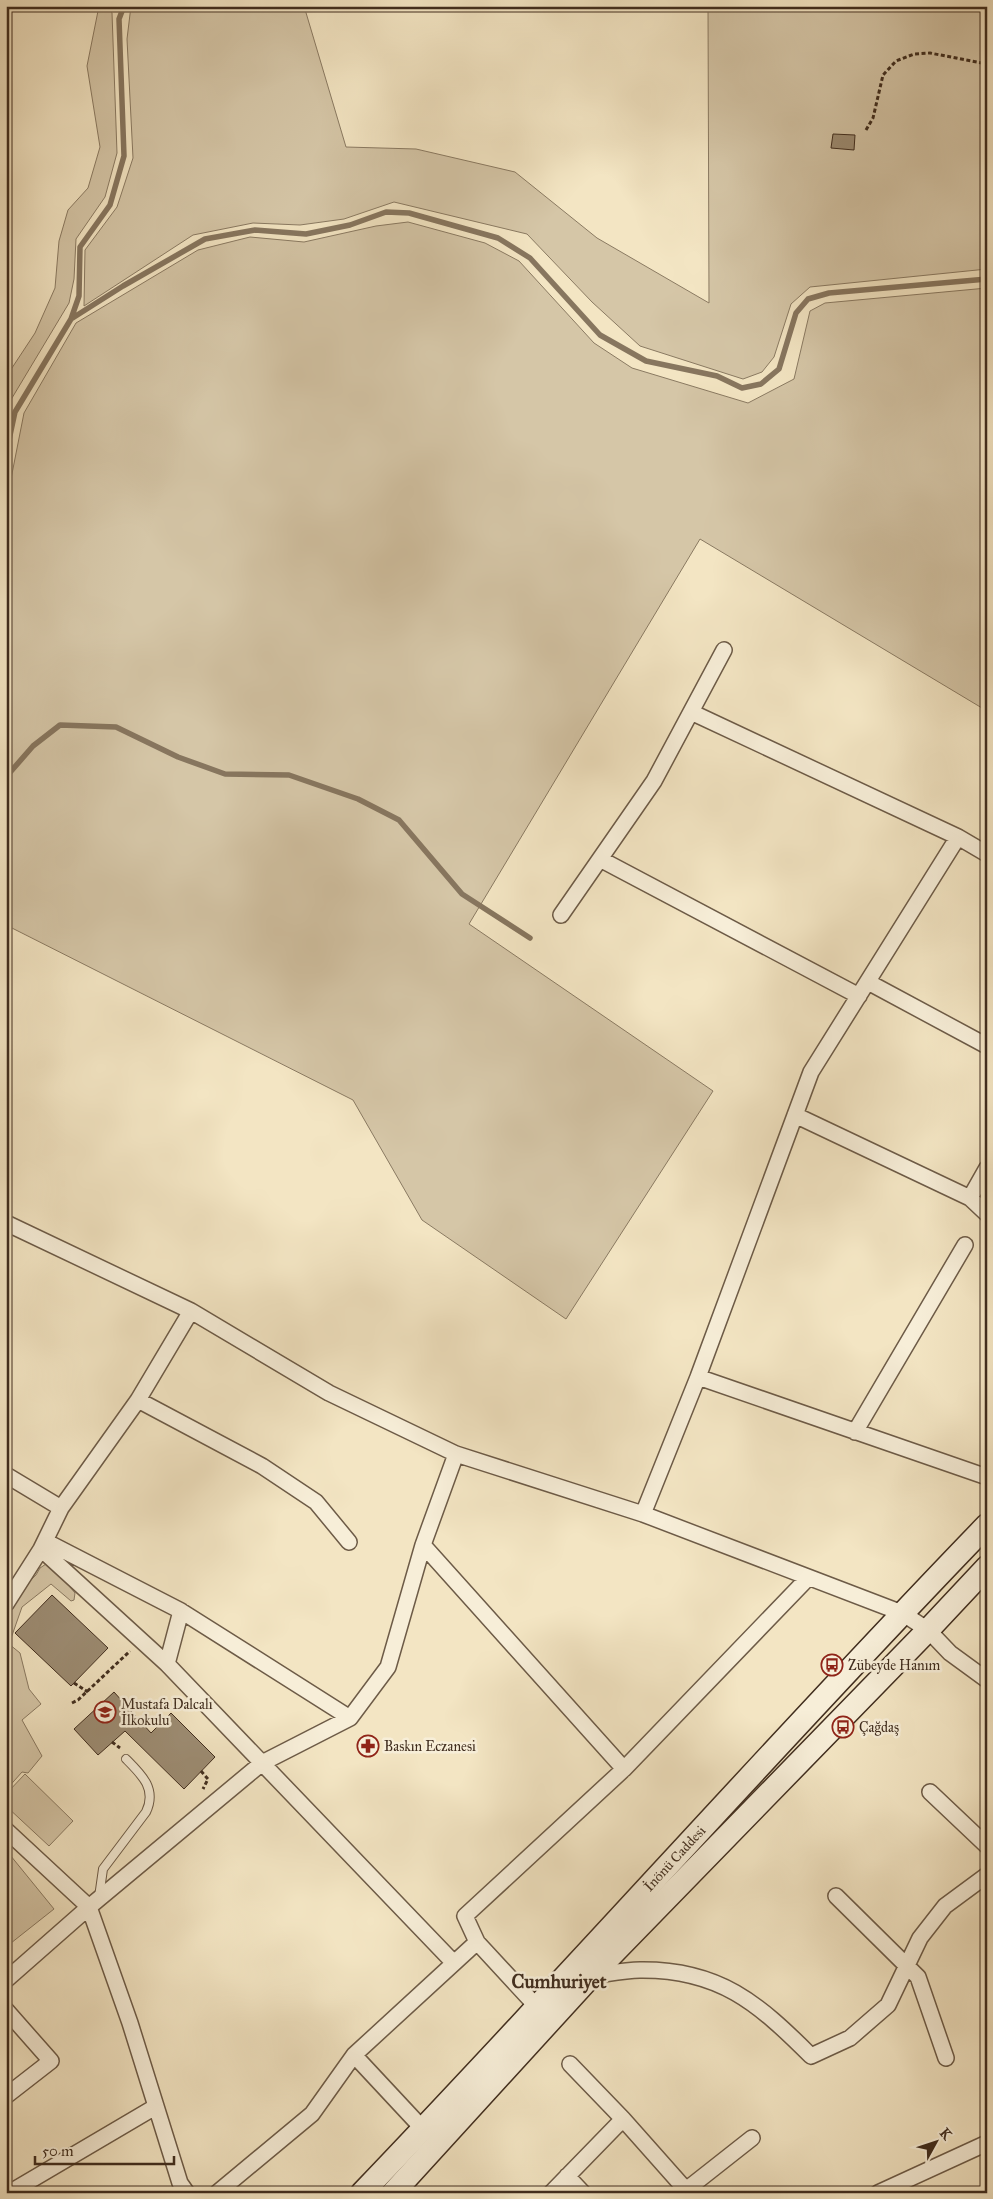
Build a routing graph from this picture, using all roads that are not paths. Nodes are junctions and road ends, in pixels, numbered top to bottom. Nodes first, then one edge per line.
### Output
1 (724, 650) dead end
2 (691, 712) junction
3 (958, 837) junction
4 (987, 854) edge
5 (600, 859) junction
6 (561, 915) dead end
7 (868, 982) junction
8 (859, 996) junction
9 (987, 1046) edge
10 (795, 1115) junction
11 (987, 1168) edge
12 (970, 1198) junction
13 (987, 1214) edge
14 (6, 1223) edge
15 (965, 1245) dead end
16 (191, 1311) junction
17 (698, 1377) junction
18 (138, 1400) junction
19 (855, 1432) junction
20 (456, 1454) junction
21 (6, 1475) edge
22 (987, 1477) edge
23 (61, 1508) junction
24 (643, 1514) junction
25 (987, 1525) edge
26 (349, 1542) dead end
27 (424, 1544) junction
28 (43, 1545) junction
29 (987, 1567) edge
30 (808, 1578) junction
31 (6, 1604) edge
32 (181, 1611) junction
33 (902, 1613) junction
34 (928, 1630) junction
35 (167, 1664) junction
36 (987, 1680) edge
37 (350, 1718) junction
38 (126, 1759) dead end
39 (262, 1763) junction
40 (624, 1769) junction
41 (930, 1792) dead end
42 (6, 1830) edge
43 (987, 1846) edge
44 (987, 1875) edge
45 (836, 1896) dead end
46 (94, 1903) junction
47 (477, 1942) junction
48 (453, 1962) junction
49 (907, 1966) junction
50 (591, 1976) junction
51 (6, 1980) edge
52 (537, 2007) junction
53 (6, 2010) edge
54 (354, 2055) junction
55 (946, 2058) dead end
56 (570, 2064) dead end
57 (6, 2096) edge
58 (155, 2107) junction
59 (623, 2119) junction
60 (423, 2129) junction
61 (752, 2138) dead end
62 (987, 2143) edge
63 (567, 2176) junction
64 (9, 2193) edge
65 (187, 2193) edge
66 (217, 2193) edge
67 (362, 2193) edge
68 (393, 2193) edge
69 (552, 2193) edge
70 (583, 2193) edge
71 (878, 2193) edge

1 - 2 street
2 - 3 street
2 - 5 street
3 - 4 street
3 - 7 street
5 - 6 street
5 - 8 street
7 - 8 street
7 - 9 street
8 - 10 street
10 - 12 street
10 - 17 street
11 - 12 street
12 - 13 street
14 - 16 street
15 - 19 street
16 - 18 street
16 - 20 street
17 - 19 street
17 - 24 street
18 - 23 street
18 - 26 street
19 - 22 street
20 - 24 street
20 - 27 street
21 - 23 street
23 - 28 street
24 - 30 street
25 - 33 main road, İnönü Caddesi
27 - 37 street
27 - 40 street
28 - 31 street
28 - 32 street
28 - 35 street
29 - 34 main road, İnönü Caddesi
30 - 33 street
30 - 40 street
32 - 35 street
32 - 37 street
33 - 34 street
33 - 52 main road, İnönü Caddesi
34 - 36 street
34 - 50 main road, İnönü Caddesi
35 - 39 street
37 - 39 street
38 - 46 lane
39 - 46 street
39 - 48 street
40 - 47 street
41 - 43 street
42 - 46 street
44 - 49 street
45 - 49 street
46 - 51 street
46 - 58 street
47 - 48 street
47 - 52 street
48 - 54 street
49 - 50 street
49 - 55 street
50 - 68 main road, İnönü Caddesi
52 - 60 main road, İnönü Caddesi
53 - 57 street
54 - 60 street
54 - 66 street
56 - 59 street
58 - 64 street
58 - 65 street
59 - 61 street
59 - 63 street
60 - 67 main road, İnönü Caddesi
62 - 71 street
63 - 69 street
63 - 70 street

